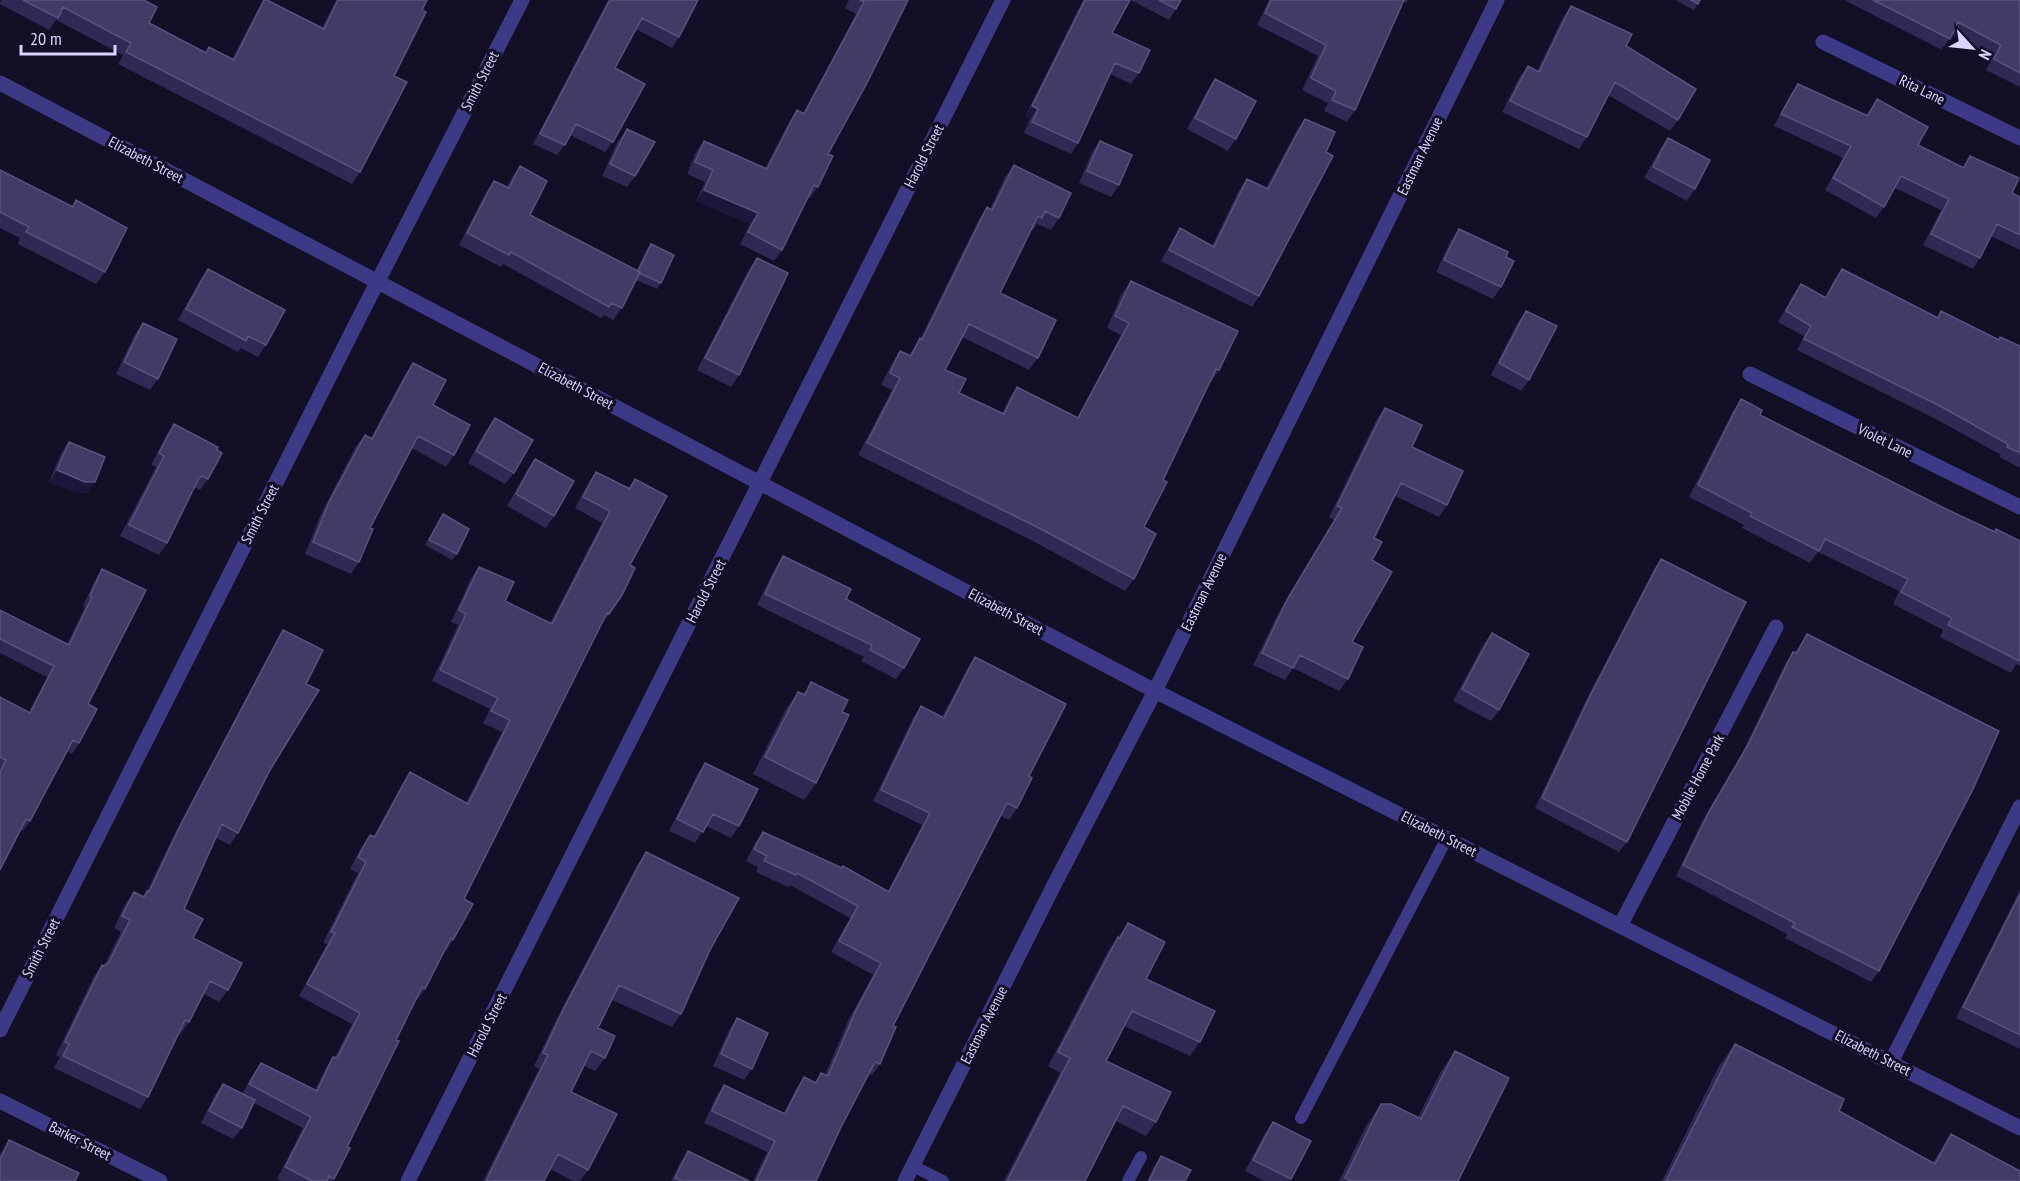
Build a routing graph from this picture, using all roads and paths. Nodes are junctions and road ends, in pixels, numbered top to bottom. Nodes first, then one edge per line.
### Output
1 (522, 0) edge
2 (1003, 0) edge
3 (1497, 0) edge
4 (1823, 42) dead end
5 (0, 83) edge
6 (2020, 138) edge
7 (377, 282) junction
8 (1750, 374) dead end
9 (760, 483) junction
10 (2020, 507) edge
11 (1776, 627) dead end
12 (1155, 691) junction
13 (2020, 807) edge
14 (1447, 838) junction
15 (1620, 926) junction
16 (0, 1030) edge
17 (1891, 1062) junction
18 (0, 1101) edge
19 (1301, 1118) dead end
20 (2020, 1128) edge
21 (1141, 1157) dead end
22 (913, 1166) junction
23 (160, 1181) edge
24 (408, 1181) edge
25 (905, 1181) edge
26 (943, 1181) edge
27 (1128, 1181) edge

1 - 7 street, Smith Street
2 - 9 street, Harold Street
3 - 12 street, Eastman Avenue
4 - 6 street, Rita Lane
5 - 7 street, Elizabeth Street
7 - 9 street, Elizabeth Street
7 - 16 street, Smith Street
8 - 10 street, Violet Lane
9 - 12 street, Elizabeth Street
9 - 24 street, Harold Street
11 - 15 street, Mobile Home Park
12 - 14 street, Elizabeth Street
12 - 22 street, Eastman Avenue
13 - 17 street
14 - 15 street, Elizabeth Street
14 - 19 lane
15 - 17 street, Elizabeth Street
17 - 20 street, Elizabeth Street
18 - 23 street, Barker Street
21 - 27 lane
22 - 25 street, Eastman Avenue
22 - 26 lane

